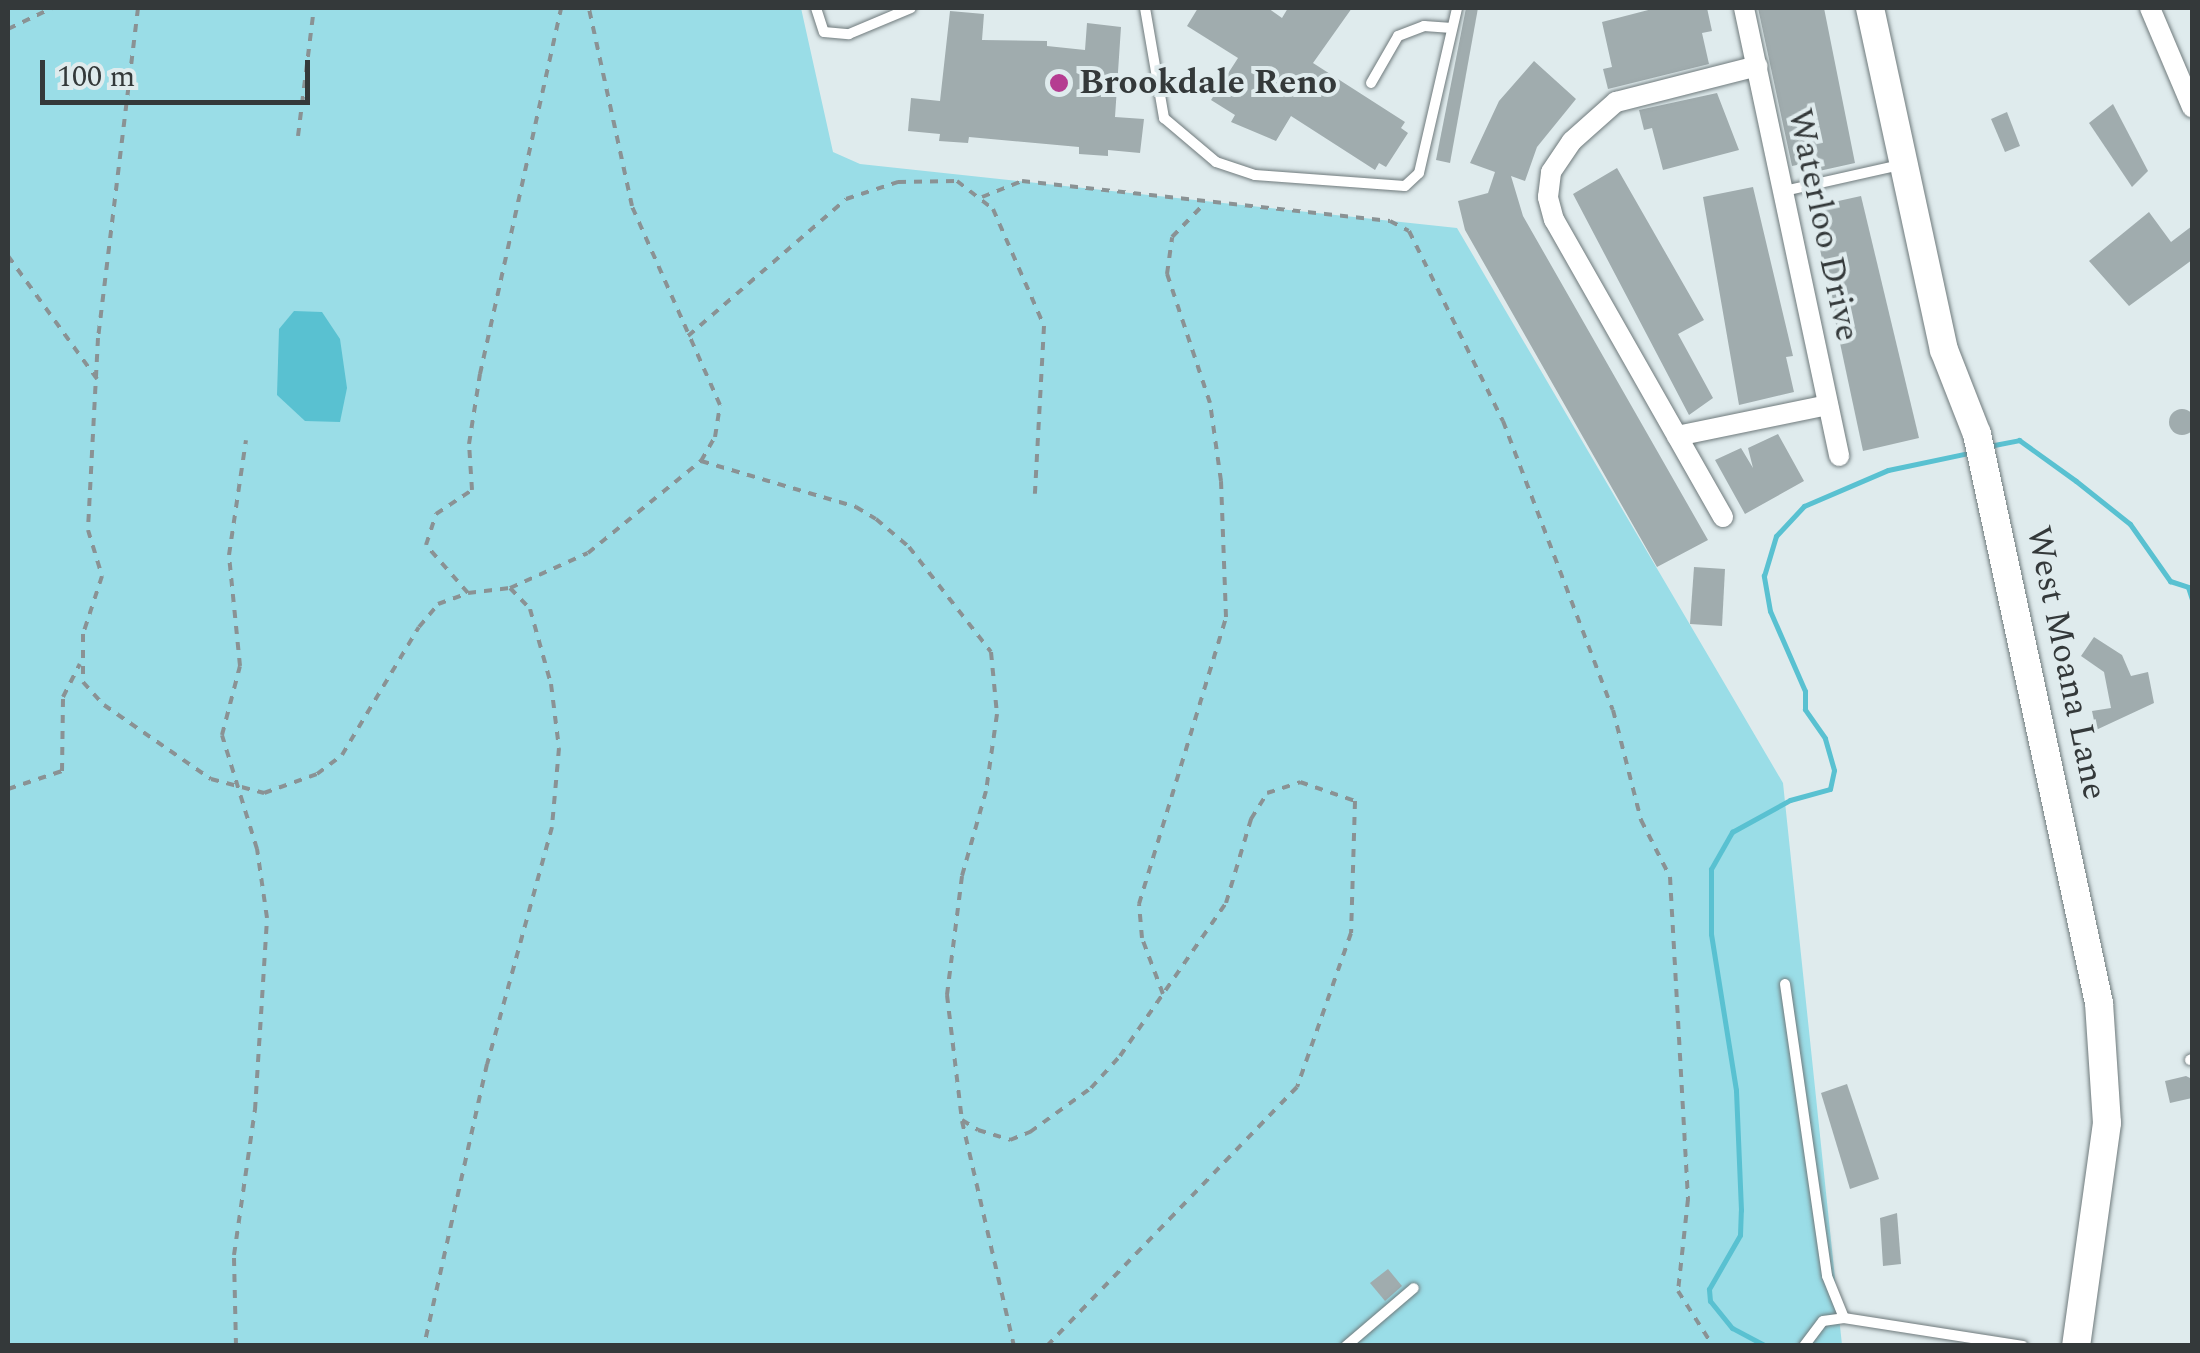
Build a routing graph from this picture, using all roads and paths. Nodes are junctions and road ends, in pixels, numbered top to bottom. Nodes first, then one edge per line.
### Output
1 (52, 8) edge
2 (138, 8) edge
3 (314, 8) edge
4 (561, 8) edge
5 (589, 8) edge
6 (816, 8) edge
7 (910, 8) edge
8 (1146, 8) edge
9 (1457, 8) edge
10 (1744, 8) edge
11 (1870, 8) edge
12 (2150, 8) edge
13 (1452, 28) junction
14 (8, 30) edge
15 (1757, 66) junction
16 (1371, 83) dead end
17 (2192, 107) edge
18 (298, 136) dead end
19 (1904, 165) junction
20 (1784, 191) junction
21 (982, 197) junction
22 (1206, 201) junction
23 (8, 256) edge
24 (688, 336) junction
25 (96, 379) junction
26 (1828, 405) junction
27 (1677, 436) junction
28 (246, 440) dead end
29 (1838, 456) dead end
30 (700, 461) junction
31 (1034, 494) dead end
32 (1723, 518) dead end
33 (510, 588) junction
34 (468, 592) junction
35 (80, 664) junction
36 (235, 786) junction
37 (8, 788) edge
38 (1785, 984) dead end
39 (1163, 994) junction
40 (962, 1120) junction
41 (1414, 1288) dead end
42 (1844, 1318) junction
43 (236, 1346) edge
44 (424, 1346) edge
45 (1014, 1346) edge
46 (1048, 1346) edge
47 (1346, 1346) edge
48 (1712, 1346) edge
49 (1804, 1346) edge
50 (2022, 1346) edge
51 (2076, 1346) edge

1 - 14 path
2 - 25 path
3 - 18 path
4 - 34 path
5 - 24 path
6 - 7 lane
8 - 13 lane
9 - 13 lane
10 - 15 street, Waterloo Drive
11 - 19 street, West Moana Lane
12 - 17 street
13 - 16 lane
15 - 20 street, Waterloo Drive
15 - 27 street
19 - 20 lane
19 - 51 street, West Moana Lane
20 - 26 street, Waterloo Drive
21 - 22 path
21 - 24 path
21 - 31 path
22 - 39 path
22 - 48 path
23 - 25 path
24 - 30 path
25 - 35 path
26 - 27 street
26 - 29 street, Waterloo Drive
27 - 32 street
28 - 36 path
30 - 33 path
30 - 40 path
33 - 34 path
33 - 44 path
34 - 36 path
35 - 36 path
35 - 37 path
36 - 43 path
38 - 42 lane
39 - 40 path
39 - 46 path
40 - 45 path
41 - 47 lane
42 - 49 lane
42 - 50 lane

